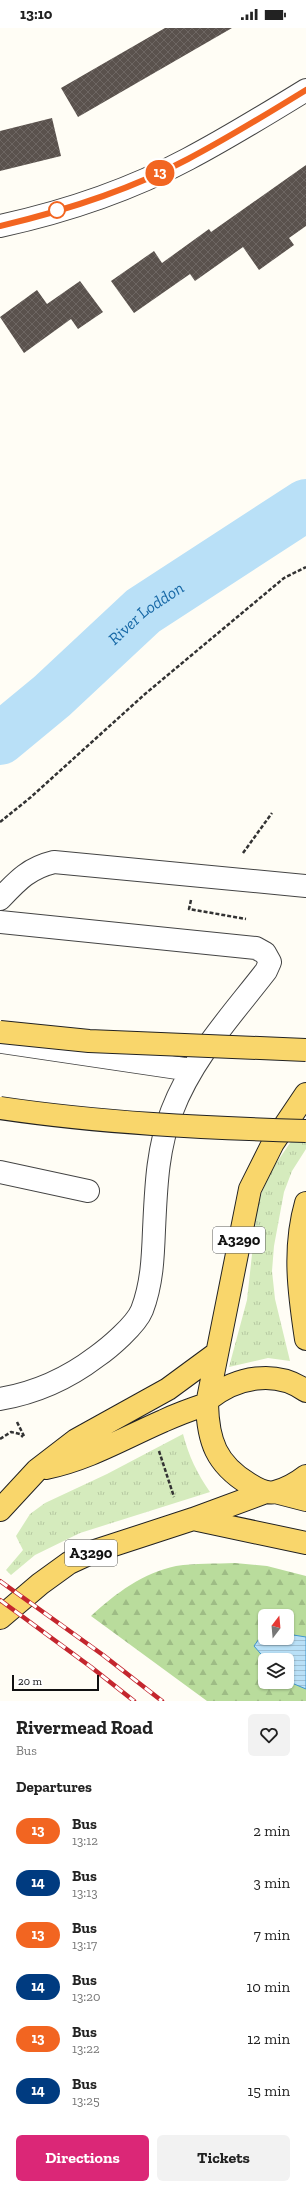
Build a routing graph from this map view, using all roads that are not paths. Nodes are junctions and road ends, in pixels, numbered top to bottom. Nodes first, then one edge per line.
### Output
1 (306, 90) edge
2 (0, 226) edge
3 (306, 886) edge
4 (0, 899) edge
5 (0, 922) edge
6 (0, 1032) edge
7 (0, 1042) edge
8 (306, 1050) edge
9 (191, 1070) junction
10 (306, 1094) edge
11 (0, 1108) edge
12 (306, 1132) edge
13 (0, 1172) edge
14 (88, 1191) dead end
15 (306, 1203) edge
16 (306, 1339) edge
17 (217, 1353) junction
18 (306, 1391) edge
19 (0, 1399) edge
20 (208, 1402) junction
21 (37, 1470) junction
22 (306, 1476) edge
23 (271, 1492) junction
24 (306, 1500) edge
25 (0, 1510) edge
26 (193, 1519) junction
27 (306, 1543) edge
28 (0, 1618) edge

1 - 2 street
3 - 4 street
5 - 9 street
6 - 8 main road, bridge
7 - 9 street
9 - 19 street
10 - 17 main road, A3290
11 - 12 main road, bridge
13 - 14 street
15 - 16 main road
17 - 20 main road, A3290
17 - 21 main road
18 - 20 main road
20 - 21 main road
20 - 23 main road
21 - 25 main road
22 - 23 main road
23 - 24 main road
23 - 26 main road, A3290
26 - 27 main road
26 - 28 main road, A3290

